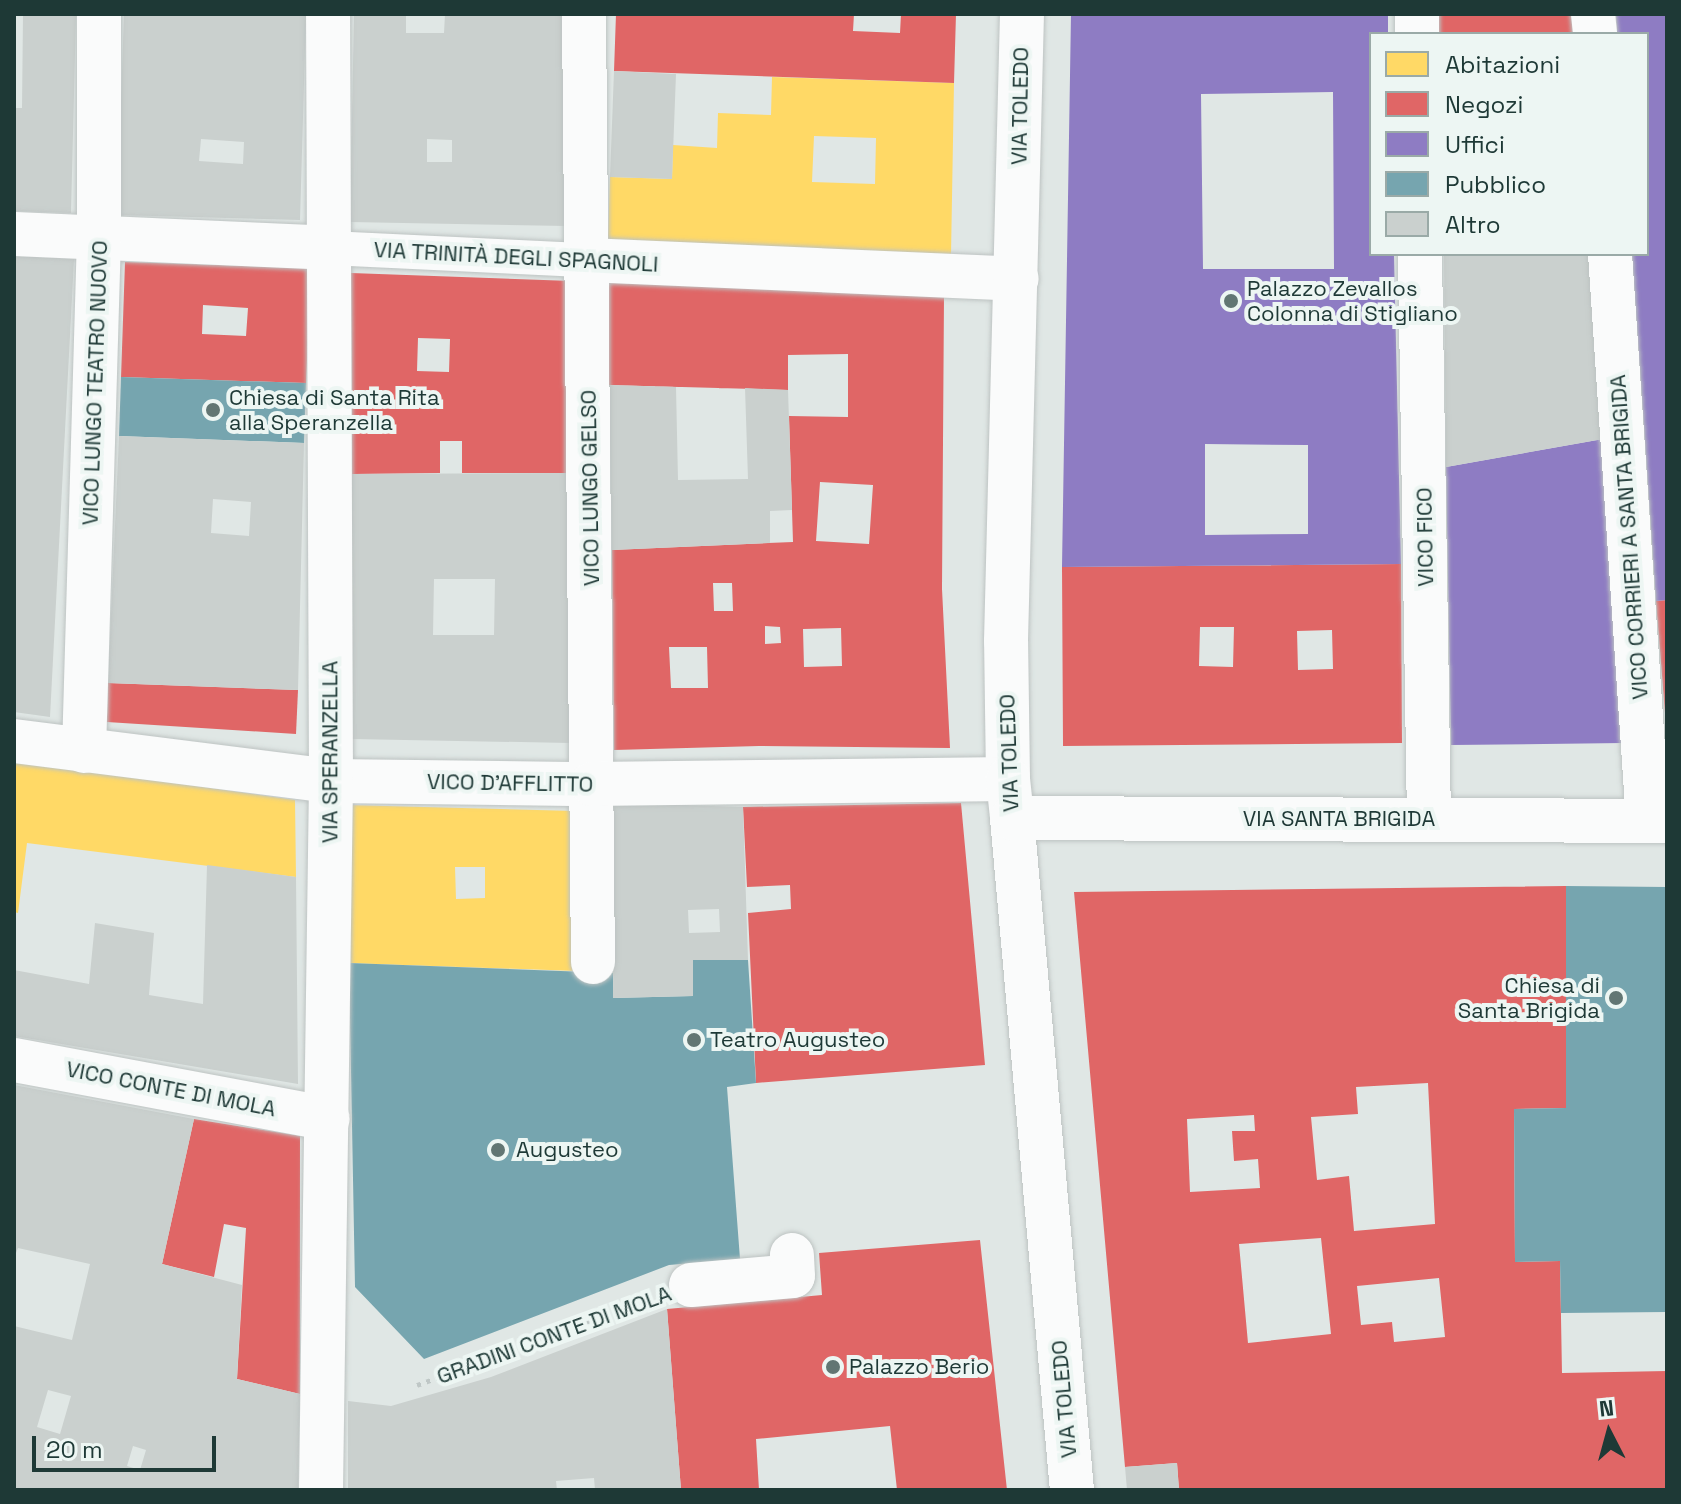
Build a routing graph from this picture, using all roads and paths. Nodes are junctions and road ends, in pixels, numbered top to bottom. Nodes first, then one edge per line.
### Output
1 (99, 14) edge
2 (328, 14) edge
3 (584, 14) edge
4 (1022, 14) edge
5 (14, 234) edge
6 (99, 237) junction
7 (329, 248) junction
8 (1420, 256) edge
9 (1610, 256) edge
10 (587, 260) junction
11 (1017, 279) junction
12 (14, 741) edge
13 (84, 751) junction
14 (331, 781) junction
15 (592, 784) junction
16 (1010, 798) junction
17 (1429, 819) junction
18 (1658, 821) edge
19 (593, 962) dead end
20 (14, 1060) edge
21 (328, 1119) junction
22 (792, 1255) dead end
23 (691, 1285) joint
24 (417, 1385) dead end
25 (321, 1490) edge
26 (1072, 1490) edge

1 - 6 street, VICO LUNGO TEATRO NUOVO
2 - 7 street, VIA SPERANZELLA
3 - 10 street, VICO LUNGO GELSO
4 - 11 street, VIA TOLEDO
5 - 6 street, VIA TRINITÀ DEGLI SPAGNOLI
6 - 7 street, VIA TRINITÀ DEGLI SPAGNOLI
6 - 13 street, VICO LUNGO TEATRO NUOVO
7 - 10 lane, VIA TRINITÀ DEGLI SPAGNOLI
7 - 14 street, VIA SPERANZELLA
8 - 17 street, VICO FICO
9 - 18 street, VICO CORRIERI A SANTA BRIGIDA
10 - 11 street, VIA TRINITÀ DEGLI SPAGNOLI
10 - 15 street, VICO LUNGO GELSO
11 - 16 street, VIA TOLEDO
12 - 13 street, VICO D'AFFLITTO
13 - 14 street, VICO D'AFFLITTO
14 - 15 street, VICO D'AFFLITTO
14 - 21 street, VIA SPERANZELLA
15 - 16 street, VICO D'AFFLITTO
15 - 19 street, VICO LUNGO GELSO
16 - 17 street, VIA SANTA BRIGIDA
16 - 26 street, VIA TOLEDO
17 - 18 street, VIA SANTA BRIGIDA
20 - 21 street, VICO CONTE DI MOLA
21 - 25 street, VIA SPERANZELLA
22 - 23 street
23 - 24 path, GRADINI CONTE DI MOLA

